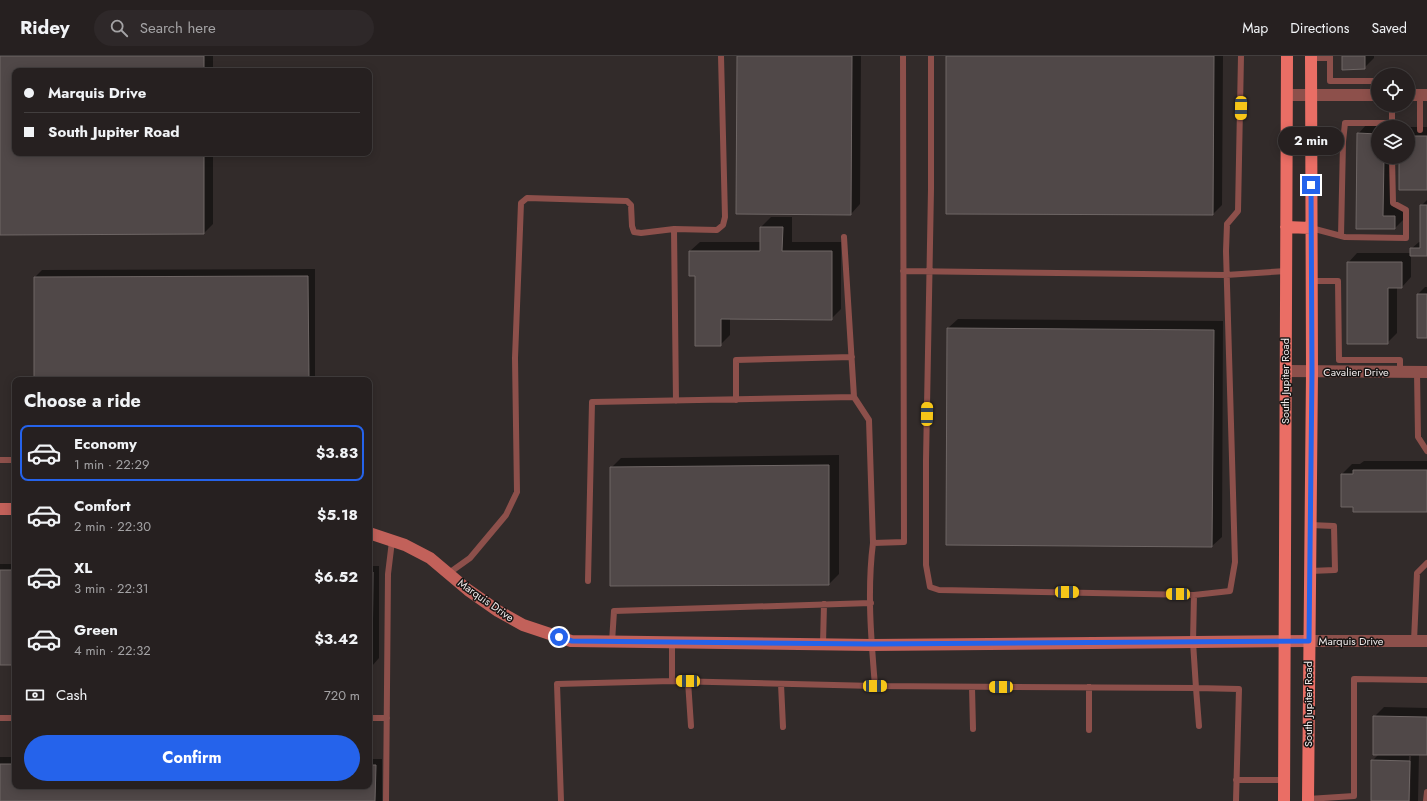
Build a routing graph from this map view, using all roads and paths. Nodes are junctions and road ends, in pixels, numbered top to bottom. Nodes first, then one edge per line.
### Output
1 (721, 56) edge
2 (903, 56) edge
3 (932, 56) edge
4 (1241, 56) edge
5 (1287, 56) edge
6 (1311, 57) edge
7 (1330, 57) edge
8 (1371, 81) edge
9 (1287, 95) junction
10 (1311, 95) junction
11 (1371, 95) edge
12 (1418, 95) edge
13 (1371, 124) edge
14 (1420, 130) dead end
15 (1311, 142) junction
16 (1343, 142) junction
17 (1392, 164) edge
18 (1286, 228) junction
19 (1311, 228) junction
20 (674, 229) junction
21 (1341, 236) junction
22 (844, 237) dead end
23 (903, 271) junction
24 (930, 271) junction
25 (1286, 271) junction
26 (1226, 275) junction
27 (1311, 281) junction
28 (852, 357) junction
29 (1286, 371) junction
30 (1312, 372) junction
31 (1400, 372) junction
32 (1422, 372) edge
33 (854, 397) junction
34 (736, 400) junction
35 (676, 401) junction
36 (1427, 451) edge
37 (0, 460) edge
38 (12, 460) edge
39 (0, 509) edge
40 (12, 509) edge
41 (1310, 525) junction
42 (372, 534) edge
43 (392, 541) junction
44 (873, 543) junction
45 (1427, 563) edge
46 (1310, 570) junction
47 (448, 573) junction
48 (588, 581) dead end
49 (1194, 595) junction
50 (871, 603) junction
51 (824, 604) junction
52 (1309, 641) junction
53 (1414, 641) junction
54 (1427, 641) edge
55 (612, 642) junction
56 (672, 642) junction
57 (1193, 642) junction
58 (1285, 642) junction
59 (823, 644) junction
60 (872, 644) junction
61 (1427, 680) edge
62 (672, 681) junction
63 (688, 681) junction
64 (781, 684) junction
65 (875, 686) junction
66 (972, 687) junction
67 (1089, 688) junction
68 (1196, 688) junction
69 (0, 718) edge
70 (12, 718) edge
71 (372, 718) edge
72 (387, 718) junction
73 (690, 726) dead end
74 (1198, 726) dead end
75 (783, 727) dead end
76 (973, 728) dead end
77 (1089, 730) dead end
78 (1236, 780) junction
79 (1284, 780) junction
80 (1427, 792) edge
81 (1354, 799) edge
82 (1308, 800) edge
83 (386, 801) edge
84 (561, 801) edge
85 (1236, 801) edge
86 (1284, 801) edge
87 (1426, 801) edge

1 - 20 lane
2 - 23 lane
3 - 24 lane
4 - 26 lane
5 - 9 main road, South Jupiter Road
6 - 7 lane
6 - 10 main road, South Jupiter Road
7 - 8 lane
9 - 10 street
9 - 18 main road, South Jupiter Road
10 - 11 street
10 - 15 main road, South Jupiter Road
12 - 14 lane
13 - 16 lane
15 - 16 lane
15 - 19 main road, South Jupiter Road
16 - 21 lane
17 - 21 lane
18 - 19 main road
18 - 25 main road, South Jupiter Road
19 - 21 lane
19 - 27 main road, South Jupiter Road
20 - 35 lane
20 - 47 lane
22 - 28 lane
23 - 24 lane
23 - 44 lane
24 - 26 lane
24 - 49 lane
25 - 26 lane
25 - 29 main road, South Jupiter Road
26 - 49 lane
27 - 30 main road, South Jupiter Road
27 - 31 lane
28 - 33 lane
28 - 34 lane
29 - 30 street, Cavalier Drive
29 - 58 main road, South Jupiter Road
30 - 31 street, Cavalier Drive
30 - 41 main road, South Jupiter Road
31 - 32 street, Cavalier Drive
32 - 36 lane
33 - 34 lane
33 - 44 lane
34 - 35 lane
35 - 48 lane
37 - 38 lane
39 - 40 street
41 - 46 main road, South Jupiter Road
41 - 46 lane
42 - 43 street, Marquis Drive
43 - 47 street, Marquis Drive
43 - 72 lane
44 - 50 lane
45 - 53 lane
46 - 52 main road, South Jupiter Road
47 - 55 street, Marquis Drive
49 - 57 lane
50 - 51 lane
50 - 60 lane
51 - 55 lane
51 - 59 lane
52 - 53 street, Marquis Drive
52 - 58 street, Marquis Drive
52 - 82 main road, South Jupiter Road
53 - 54 street, Marquis Drive
55 - 56 street, Marquis Drive
56 - 59 street, Marquis Drive
56 - 62 lane
57 - 58 street, Marquis Drive
57 - 60 street, Marquis Drive
57 - 68 lane
58 - 79 main road, South Jupiter Road
59 - 60 street, Marquis Drive
60 - 65 lane
61 - 81 lane
62 - 63 lane
62 - 84 lane
63 - 64 lane
63 - 73 lane
64 - 65 lane
64 - 75 lane
65 - 66 lane
66 - 67 lane
66 - 76 lane
67 - 68 lane
67 - 77 lane
68 - 74 lane
68 - 78 lane
69 - 70 lane
71 - 72 lane
72 - 83 lane
78 - 79 lane
78 - 85 lane
79 - 86 main road, South Jupiter Road
80 - 87 lane
81 - 82 lane

